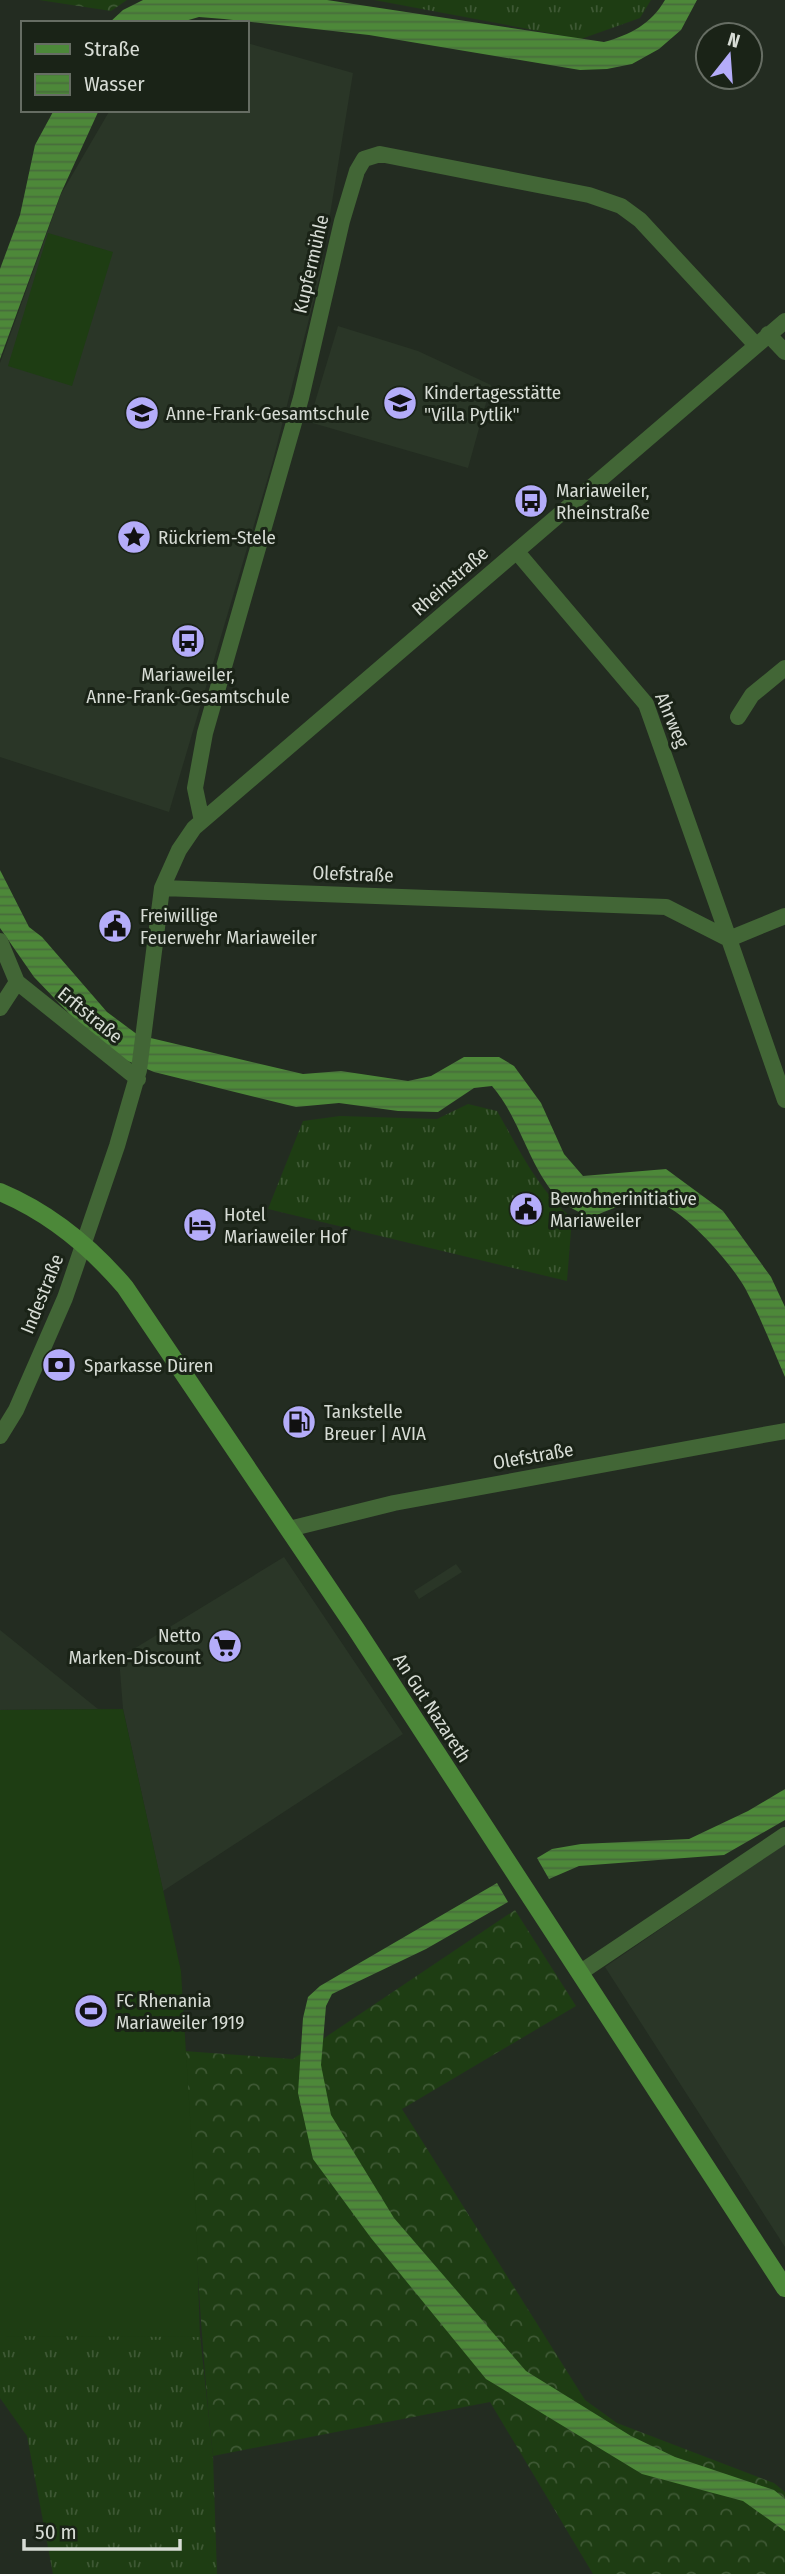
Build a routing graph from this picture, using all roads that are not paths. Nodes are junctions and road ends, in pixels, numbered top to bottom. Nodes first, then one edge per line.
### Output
1 (785, 321) edge
2 (761, 339) junction
3 (785, 352) edge
4 (517, 552) junction
5 (785, 668) edge
6 (738, 717) dead end
7 (202, 821) junction
8 (162, 888) junction
9 (785, 916) edge
10 (729, 939) junction
11 (0, 941) edge
12 (17, 982) junction
13 (0, 1008) edge
14 (139, 1075) junction
15 (785, 1100) edge
16 (0, 1192) edge
17 (84, 1242) junction
18 (785, 1430) edge
19 (0, 1436) edge
20 (289, 1529) junction
21 (785, 1835) edge
22 (581, 1972) junction
23 (785, 2288) edge

1 - 2 street, Rheinstraße
2 - 3 street
2 - 4 street, Rheinstraße
2 - 7 street, Kupfermühle
4 - 7 street, Rheinstraße
4 - 10 street, Ahrweg
5 - 6 street
7 - 8 street, Rheinstraße
8 - 10 street, Olefstraße
8 - 14 street
9 - 10 street
10 - 15 street
11 - 12 street, Erftstraße
12 - 13 street
12 - 14 street, Erftstraße
14 - 17 street
16 - 17 main road, An Gut Nazareth
17 - 19 street, Indestraße
17 - 20 main road, An Gut Nazareth
18 - 20 street, Olefstraße
20 - 22 main road, An Gut Nazareth
21 - 22 street
22 - 23 main road, An Gut Nazareth

